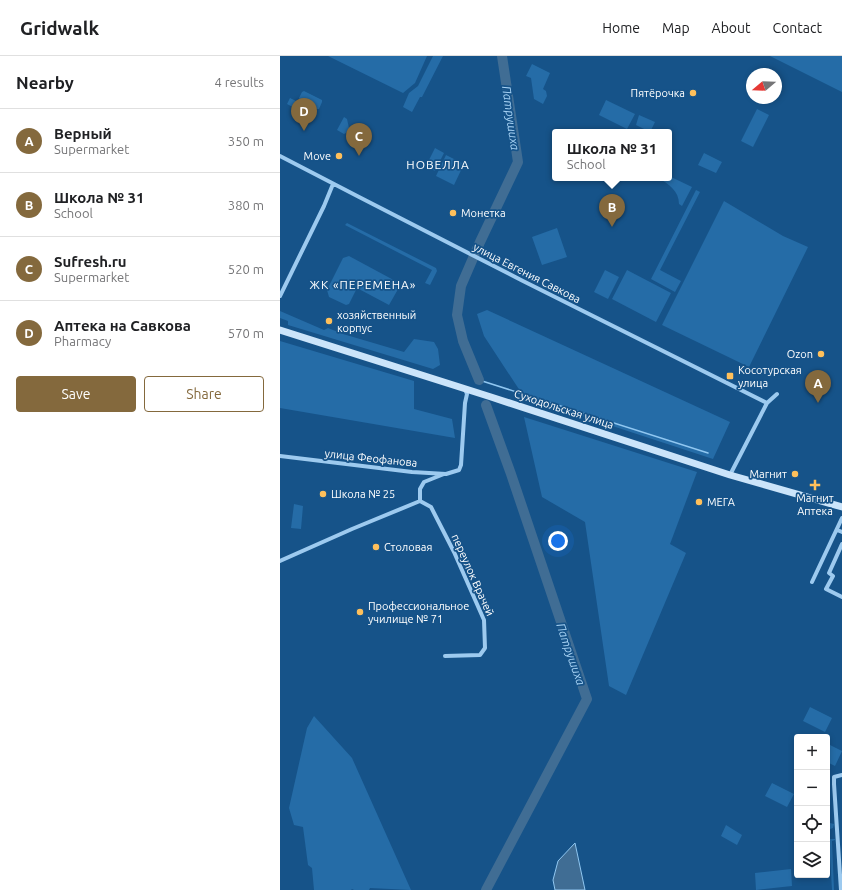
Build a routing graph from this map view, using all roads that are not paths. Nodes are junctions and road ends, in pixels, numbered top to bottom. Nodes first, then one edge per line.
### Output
1 (280, 156) edge
2 (333, 184) junction
3 (280, 296) edge
4 (280, 330) edge
5 (465, 388) junction
6 (777, 394) dead end
7 (766, 404) junction
8 (280, 456) edge
9 (446, 474) junction
10 (730, 475) junction
11 (420, 501) junction
12 (842, 507) edge
13 (842, 518) edge
14 (837, 530) junction
15 (842, 532) edge
16 (842, 544) edge
17 (280, 561) edge
18 (812, 582) dead end
19 (842, 597) edge
20 (445, 656) dead end
21 (842, 775) edge
22 (841, 890) edge

1 - 2 street, улица Евгения Савкова
2 - 3 street
2 - 7 street, улица Евгения Савкова
4 - 5 main road, Суходольская улица
5 - 9 street, улица Феофанова
5 - 10 main road, Суходольская улица
6 - 7 street
7 - 10 street
8 - 9 street, улица Феофанова
9 - 11 street
10 - 12 main road, Суходольская улица
11 - 17 street
11 - 20 street, переулок Врачей
13 - 14 street
14 - 15 street
14 - 18 street
16 - 19 street
21 - 22 street

